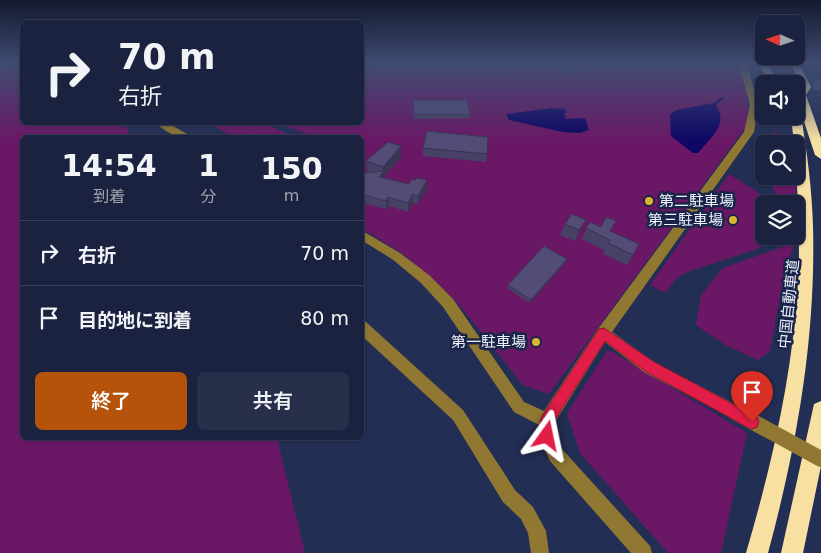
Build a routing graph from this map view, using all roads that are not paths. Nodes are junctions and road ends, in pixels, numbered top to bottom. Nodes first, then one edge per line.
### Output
1 (751, 90) edge
2 (805, 111) edge
3 (164, 125) edge
4 (794, 125) edge
5 (800, 125) edge
6 (182, 135) edge
7 (815, 160) edge
8 (364, 236) edge
9 (364, 329) edge
10 (604, 333) junction
11 (821, 410) edge
12 (547, 421) junction
13 (821, 459) edge
14 (540, 553) edge
15 (643, 553) edge
16 (757, 553) edge
17 (792, 553) edge

1 - 10 street
2 - 7 highway, 中国自動車道
3 - 6 street
4 - 7 highway
5 - 7 highway, 中国自動車道
7 - 16 highway, 中国自動車道
8 - 12 street
9 - 14 street
10 - 12 street
10 - 13 street, bridge
11 - 17 highway
12 - 15 street

